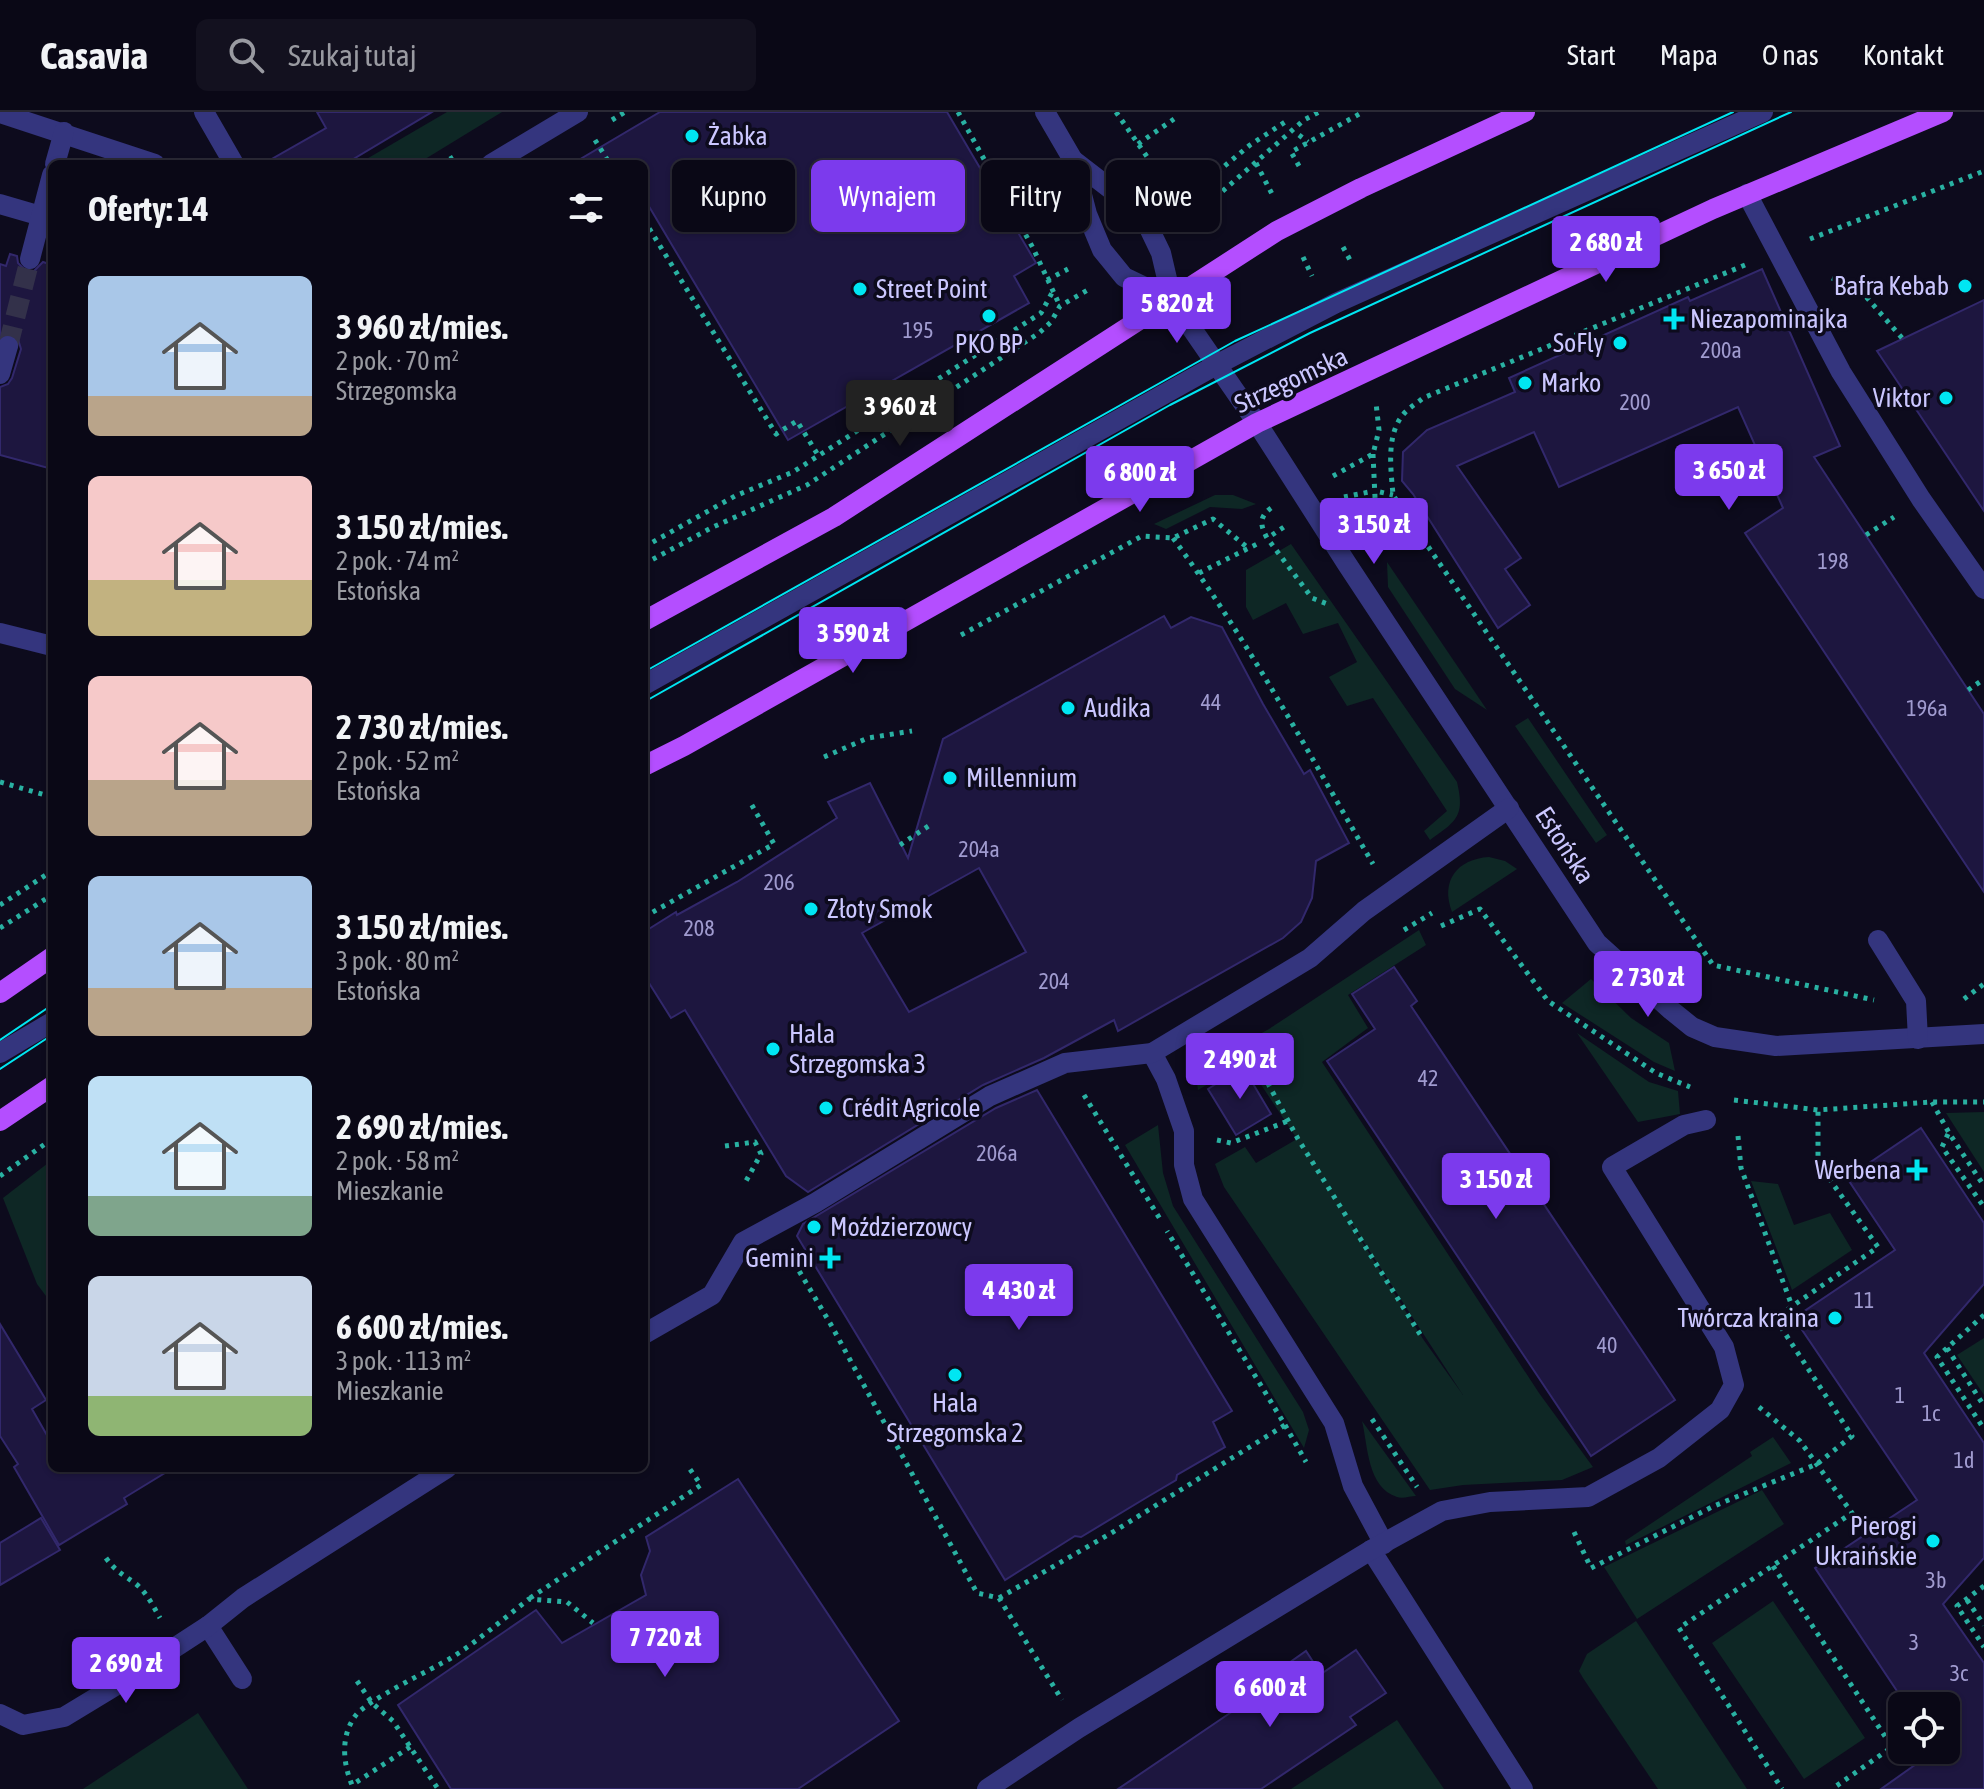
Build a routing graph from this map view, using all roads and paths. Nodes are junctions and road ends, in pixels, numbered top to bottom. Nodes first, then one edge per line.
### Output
1 (204, 112) edge
2 (578, 112) edge
3 (958, 112) edge
4 (1045, 112) edge
5 (1116, 112) edge
6 (1319, 112) edge
7 (1363, 112) edge
8 (1525, 112) edge
9 (1763, 112) edge
10 (1943, 112) edge
11 (0, 113) edge
12 (1174, 119) dead end
13 (1288, 125) dead end
14 (64, 132) junction
15 (590, 132) dead end
16 (1299, 135) dead end
17 (1308, 142) junction
18 (1138, 144) junction
19 (56, 160) edge
20 (144, 160) edge
21 (232, 160) edge
22 (498, 160) edge
23 (608, 160) edge
24 (1073, 160) edge
25 (1152, 160) edge
26 (1256, 163) junction
27 (1299, 166) dead end
28 (1220, 170) edge
29 (1984, 171) edge
30 (1090, 173) edge
31 (1266, 183) dead end
32 (48, 190) edge
33 (1220, 194) edge
34 (1747, 194) junction
35 (0, 204) edge
36 (41, 216) junction
37 (1090, 221) edge
38 (648, 226) edge
39 (1777, 252) junction
40 (30, 259) tunnel mouth
41 (1068, 269) dead end
42 (1047, 280) junction
43 (1093, 287) dead end
44 (1053, 291) junction
45 (1172, 300) junction
46 (1060, 306) junction
47 (1008, 334) junction
48 (1903, 339) dead end
49 (8, 346) dead end
50 (1017, 347) junction
51 (1022, 355) dead end
52 (1218, 364) junction
53 (0, 374) edge
54 (1416, 384) dead end
55 (1423, 398) junction
56 (1378, 406) dead end
57 (1257, 423) junction
58 (1373, 454) junction
59 (818, 455) junction
60 (1344, 470) dead end
61 (1369, 492) dead end
62 (1380, 492) dead end
63 (1393, 495) junction
64 (1343, 497) dead end
65 (1270, 508) dead end
66 (1285, 526) dead end
67 (1272, 535) dead end
68 (1173, 538) junction
69 (1261, 542) dead end
70 (648, 545) edge
71 (1248, 548) junction
72 (1378, 553) dead end
73 (648, 562) edge
74 (1199, 573) junction
75 (1984, 589) edge
76 (1380, 616) junction
77 (648, 619) edge
78 (0, 633) edge
79 (958, 636) dead end
80 (48, 645) edge
81 (1984, 679) edge
82 (648, 683) edge
83 (1968, 690) dead end
84 (912, 731) dead end
85 (824, 757) dead end
86 (648, 764) edge
87 (0, 782) edge
88 (48, 796) edge
89 (749, 800) dead end
90 (1509, 808) junction
91 (930, 825) dead end
92 (900, 845) dead end
93 (48, 874) edge
94 (1390, 893) junction
95 (48, 898) edge
96 (0, 905) edge
97 (648, 915) edge
98 (1441, 926) dead end
99 (0, 928) edge
100 (1878, 940) dead end
101 (48, 960) edge
102 (1984, 984) edge
103 (0, 993) edge
104 (1974, 999) dead end
105 (1916, 1001) junction
106 (48, 1024) edge
107 (1984, 1034) edge
108 (1242, 1035) dead end
109 (1918, 1039) junction
110 (0, 1053) edge
111 (1152, 1053) junction
112 (1065, 1063) junction
113 (48, 1089) edge
114 (1698, 1090) dead end
115 (1723, 1098) dead end
116 (1734, 1100) junction
117 (1932, 1102) junction
118 (1984, 1102) edge
119 (1818, 1110) junction
120 (1735, 1113) dead end
121 (1706, 1120) dead end
122 (0, 1121) edge
123 (1288, 1121) junction
124 (1737, 1127) dead end
125 (1949, 1133) junction
126 (1213, 1138) dead end
127 (48, 1142) edge
128 (725, 1146) dead end
129 (0, 1176) edge
130 (746, 1181) dead end
131 (1984, 1186) edge
132 (1984, 1207) edge
133 (773, 1227) junction
134 (1792, 1306) junction
135 (1984, 1315) edge
136 (648, 1332) edge
137 (1423, 1339) dead end
138 (1947, 1348) junction
139 (1729, 1394) junction
140 (1984, 1406) edge
141 (1984, 1429) edge
142 (1817, 1464) junction
143 (687, 1465) dead end
144 (417, 1477) edge
145 (1377, 1547) junction
146 (106, 1558) dead end
147 (1773, 1566) junction
148 (1591, 1568) dead end
149 (1984, 1586) edge
150 (999, 1598) junction
151 (529, 1599) junction
152 (1967, 1600) junction
153 (593, 1623) dead end
154 (1984, 1625) edge
155 (208, 1626) junction
156 (176, 1647) junction
157 (1984, 1647) edge
158 (242, 1679) dead end
159 (357, 1681) dead end
160 (372, 1703) junction
161 (0, 1714) edge
162 (1079, 1728) junction
163 (410, 1747) junction
164 (349, 1787) edge
165 (438, 1789) edge
166 (987, 1789) edge
167 (1523, 1789) edge
168 (1782, 1789) edge
169 (1832, 1789) edge

1 - 21 street
2 - 22 street
3 - 42 path
4 - 24 street
5 - 18 path
6 - 26 path
7 - 17 path
8 - 45 main road
9 - 52 street
10 - 34 main road, Strzegomska
11 - 14 street
12 - 18 path
13 - 28 path
14 - 19 street
14 - 20 street
15 - 23 path
16 - 17 path
17 - 27 path
18 - 25 path
26 - 31 path
26 - 33 path
29 - 39 path
30 - 45 street
32 - 36 street
34 - 39 street
34 - 57 main road, Strzegomska
35 - 36 street
36 - 40 street
37 - 45 street
38 - 59 path
39 - 48 path
39 - 55 path
39 - 75 street
41 - 42 path
42 - 44 path
43 - 46 path
44 - 46 path
44 - 47 path
45 - 52 street, Estońska
45 - 77 main road
46 - 50 path
47 - 50 path
47 - 59 path
49 - 53 street
50 - 51 path
50 - 73 path
52 - 57 street, Estońska
52 - 82 street
54 - 55 path
55 - 63 path
56 - 58 path
57 - 76 street, Estońska
57 - 86 main road, Strzegomska
58 - 60 path
58 - 72 path
59 - 70 path
61 - 64 path
62 - 63 path
63 - 105 path
65 - 76 path
66 - 67 path
68 - 71 path
68 - 74 path
68 - 79 path
69 - 71 path
71 - 74 path
74 - 94 path
76 - 90 street, Estońska
78 - 80 street
81 - 83 path
84 - 85 path
87 - 88 path
89 - 97 path
90 - 94 street
90 - 109 street, Estońska
91 - 92 path
93 - 96 path
94 - 111 street
95 - 99 path
98 - 114 path
100 - 105 street
101 - 103 main road
102 - 104 path
105 - 109 street
106 - 110 street
107 - 109 street, Estońska
108 - 123 path
111 - 112 street
111 - 145 street
112 - 133 street
112 - 150 path
113 - 122 main road
115 - 116 path
116 - 119 path
116 - 120 path
117 - 118 path
117 - 119 path
117 - 125 path
119 - 134 path
121 - 139 street
123 - 126 path
123 - 137 path
124 - 134 path
125 - 131 path
125 - 132 path
127 - 129 path
128 - 130 path
133 - 136 street
133 - 150 path
134 - 142 path
135 - 138 path
138 - 140 path
138 - 141 path
139 - 142 path
139 - 145 street
142 - 147 path
142 - 148 path
143 - 151 path
144 - 155 street
145 - 162 street
145 - 167 street
146 - 156 path
147 - 168 path
147 - 169 path
149 - 152 path
150 - 162 path
151 - 153 path
151 - 160 path
152 - 154 path
152 - 157 path
155 - 156 street
155 - 158 street
156 - 161 street
159 - 160 path
160 - 163 path
160 - 164 path
162 - 166 street
163 - 164 path
163 - 165 path

